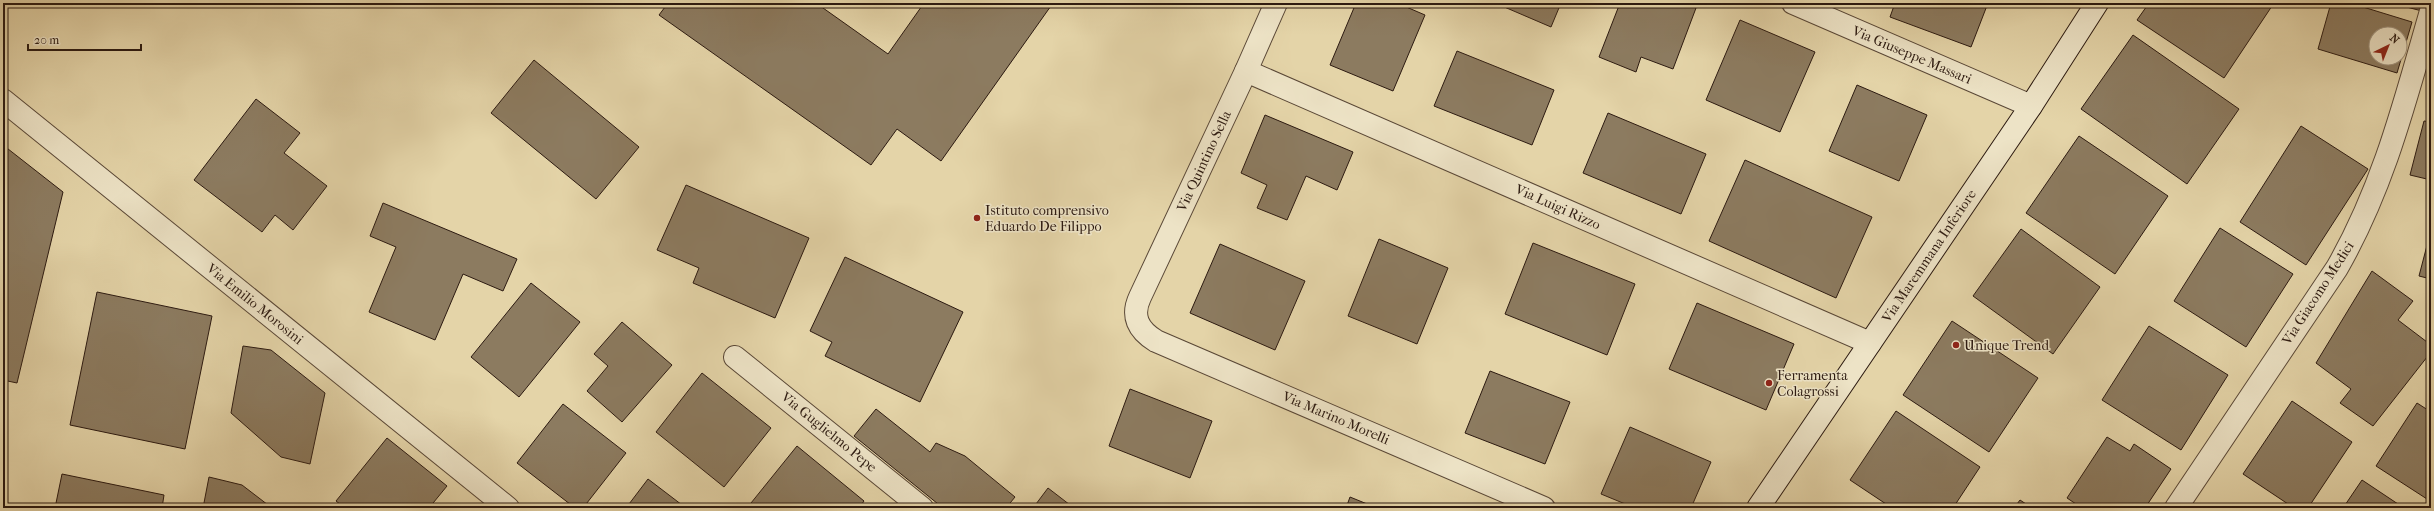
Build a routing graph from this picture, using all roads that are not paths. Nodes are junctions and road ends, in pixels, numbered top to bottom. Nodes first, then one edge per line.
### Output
1 (1276, 3) edge
2 (1793, 3) edge
3 (2097, 3) edge
4 (2431, 11) edge
5 (1246, 71) junction
6 (3, 100) edge
7 (2031, 106) junction
8 (1136, 320) joint
9 (1870, 343) junction
10 (735, 356) dead end
11 (508, 508) edge
12 (922, 508) edge
13 (1544, 508) edge
14 (1758, 508) edge
15 (2176, 508) edge

1 - 5 street, Via Quintino Sella
2 - 7 street, Via Giuseppe Massari
3 - 7 street, Via Maremmana Inferiore
4 - 15 street, Via Giacomo Medici
5 - 8 street, Via Quintino Sella
5 - 9 street, Via Luigi Rizzo
6 - 11 street, Via Emilio Morosini
7 - 9 street, Via Maremmana Inferiore
8 - 13 street, Via Marino Morelli
9 - 14 street, Via Maremmana Inferiore
10 - 12 street, Via Guglielmo Pepe

